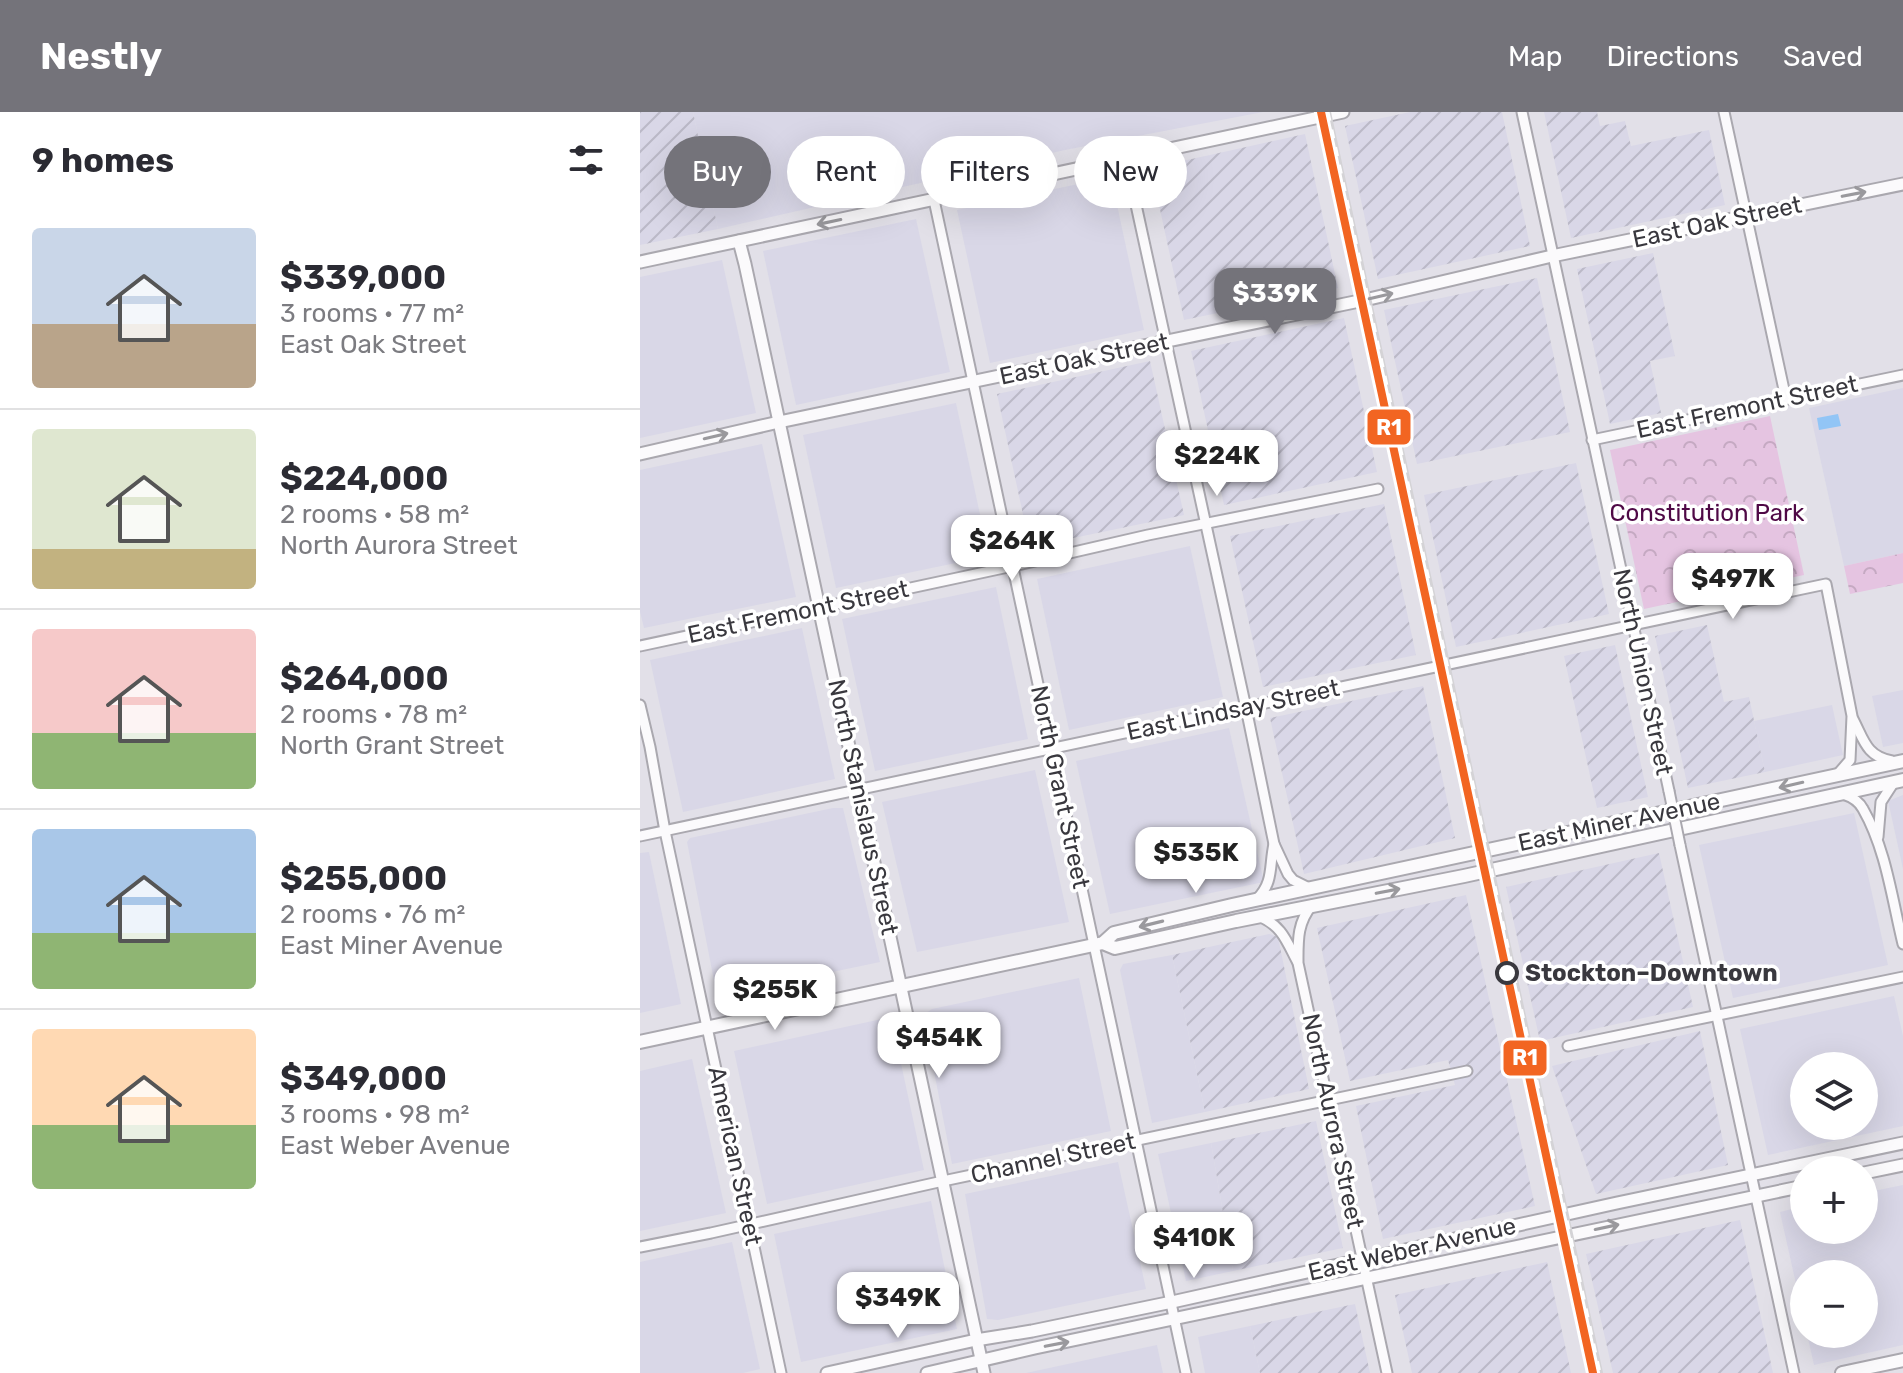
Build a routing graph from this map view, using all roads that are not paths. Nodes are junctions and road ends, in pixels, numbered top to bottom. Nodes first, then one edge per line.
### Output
1 (1343, 112) edge
2 (1522, 112) edge
3 (1724, 112) edge
4 (1187, 146) edge
5 (1903, 184) edge
6 (921, 203) edge
7 (936, 208) edge
8 (1137, 208) edge
9 (1746, 216) junction
10 (739, 241) junction
11 (1552, 256) junction
12 (640, 262) edge
13 (1166, 341) junction
14 (1903, 375) edge
15 (973, 383) junction
16 (1786, 399) junction
17 (779, 422) junction
18 (1592, 440) junction
19 (640, 454) edge
20 (1378, 489) dead end
21 (1206, 523) junction
22 (1013, 566) junction
23 (820, 607) junction
24 (1633, 626) junction
25 (640, 646) edge
26 (640, 705) edge
27 (1246, 708) junction
28 (1852, 716) junction
29 (1053, 749) junction
30 (1900, 762) edge
31 (1837, 775) junction
32 (1898, 781) edge
33 (859, 790) junction
34 (1840, 793) junction
35 (665, 831) junction
36 (640, 836) edge
37 (1878, 840) junction
38 (1274, 844) junction
39 (1309, 888) junction
40 (1257, 899) junction
41 (1312, 905) junction
42 (1259, 916) junction
43 (1099, 944) junction
44 (1903, 944) edge
45 (1298, 963) junction
46 (1903, 977) edge
47 (902, 986) junction
48 (1717, 1016) junction
49 (708, 1027) junction
50 (640, 1042) edge
51 (1568, 1046) dead end
52 (1467, 1071) dead end
53 (1328, 1100) junction
54 (1136, 1141) junction
55 (1903, 1143) edge
56 (1903, 1165) edge
57 (1878, 1170) edge
58 (1753, 1174) junction
59 (943, 1181) junction
60 (1790, 1189) edge
61 (1757, 1196) junction
62 (750, 1224) junction
63 (640, 1247) edge
64 (1363, 1261) junction
65 (1367, 1278) junction
66 (1172, 1302) junction
67 (1175, 1320) junction
68 (976, 1340) junction
69 (1903, 1360) edge
70 (982, 1367) edge
71 (781, 1373) edge
72 (827, 1373) edge
73 (927, 1373) edge
74 (1186, 1373) edge
75 (1387, 1373) edge
76 (1794, 1373) edge
77 (1842, 1373) edge

1 - 4 street
2 - 11 street, North Union Street
3 - 9 street
9 -> 5 street, East Oak Street
6 -> 10 street
7 - 15 street, North Grant Street
8 - 13 street
9 - 11 street, East Oak Street
9 - 16 street
10 - 12 street
10 - 17 street, North Stanislaus Street
13 -> 11 street, East Oak Street
11 - 18 street, North Union Street
13 - 15 street, East Oak Street
13 - 21 street
14 - 16 street, East Fremont Street
15 - 17 street, East Oak Street
15 - 22 street, North Grant Street
16 - 18 street, East Fremont Street
19 -> 17 street, East Oak Street
17 - 23 street, North Stanislaus Street
18 - 24 street, North Union Street
20 - 21 street, East Fremont Street
21 - 22 street, East Fremont Street
21 - 27 street
22 - 23 street, East Fremont Street
22 - 29 street, North Grant Street
23 - 25 street, East Fremont Street
23 - 33 street, North Stanislaus Street
24 - 27 street, East Lindsay Street
24 - 28 street, East Lindsay Street
24 - 48 street, North Union Street, bridge
26 - 35 street, American Street
27 - 29 street, East Lindsay Street
27 - 38 street
28 - 30 street
28 - 31 street
29 - 33 street, East Lindsay Street
29 - 43 street, North Grant Street
30 - 31 main road, East Miner Avenue
31 -> 39 main road, East Miner Avenue
32 - 34 main road, East Miner Avenue
32 - 37 street
33 - 35 street, East Lindsay Street
33 - 47 street, North Stanislaus Street
34 - 37 street
41 -> 34 main road, East Miner Avenue
35 - 36 street, East Lindsay Street
35 - 49 street, American Street
37 - 44 street
38 - 39 street
38 - 40 street
39 - 40 main road, East Miner Avenue
40 -> 43 main road, East Miner Avenue
41 - 42 main road, East Miner Avenue
41 - 45 street, North Aurora Street
42 - 43 main road, East Miner Avenue
42 - 45 street, North Aurora Street
43 - 47 main road, East Miner Avenue
43 - 54 street, North Grant Street
45 - 53 street, North Aurora Street
46 - 48 street
47 - 49 main road, East Miner Avenue
47 - 59 street, North Stanislaus Street
48 - 51 street
48 - 58 street, North Union Street
49 - 50 main road, East Miner Avenue
49 - 62 street, American Street
52 - 53 street, Channel Street
53 - 54 street, Channel Street
53 - 64 street, North Aurora Street
54 - 59 street, Channel Street
54 - 66 street, North Grant Street
55 - 58 street, East Weber Avenue
56 - 57 street
58 - 61 street, North Union Street
58 - 64 street, East Weber Avenue
59 - 62 street, Channel Street
59 - 68 street, North Stanislaus Street
60 - 61 street, East Weber Avenue
65 -> 61 street, East Weber Avenue
61 - 76 street, North Union Street
62 - 63 street, Channel Street
62 - 71 street, American Street
64 - 65 street, North Aurora Street
64 - 66 street, East Weber Avenue
65 - 67 street, East Weber Avenue
65 - 75 street, North Aurora Street
66 - 67 street, North Grant Street
66 - 68 street, East Weber Avenue
70 -> 67 street, East Weber Avenue
67 - 74 street, North Grant Street
68 - 70 street, North Stanislaus Street
68 - 72 street, East Weber Avenue
69 - 77 main road
70 - 73 street, East Weber Avenue

